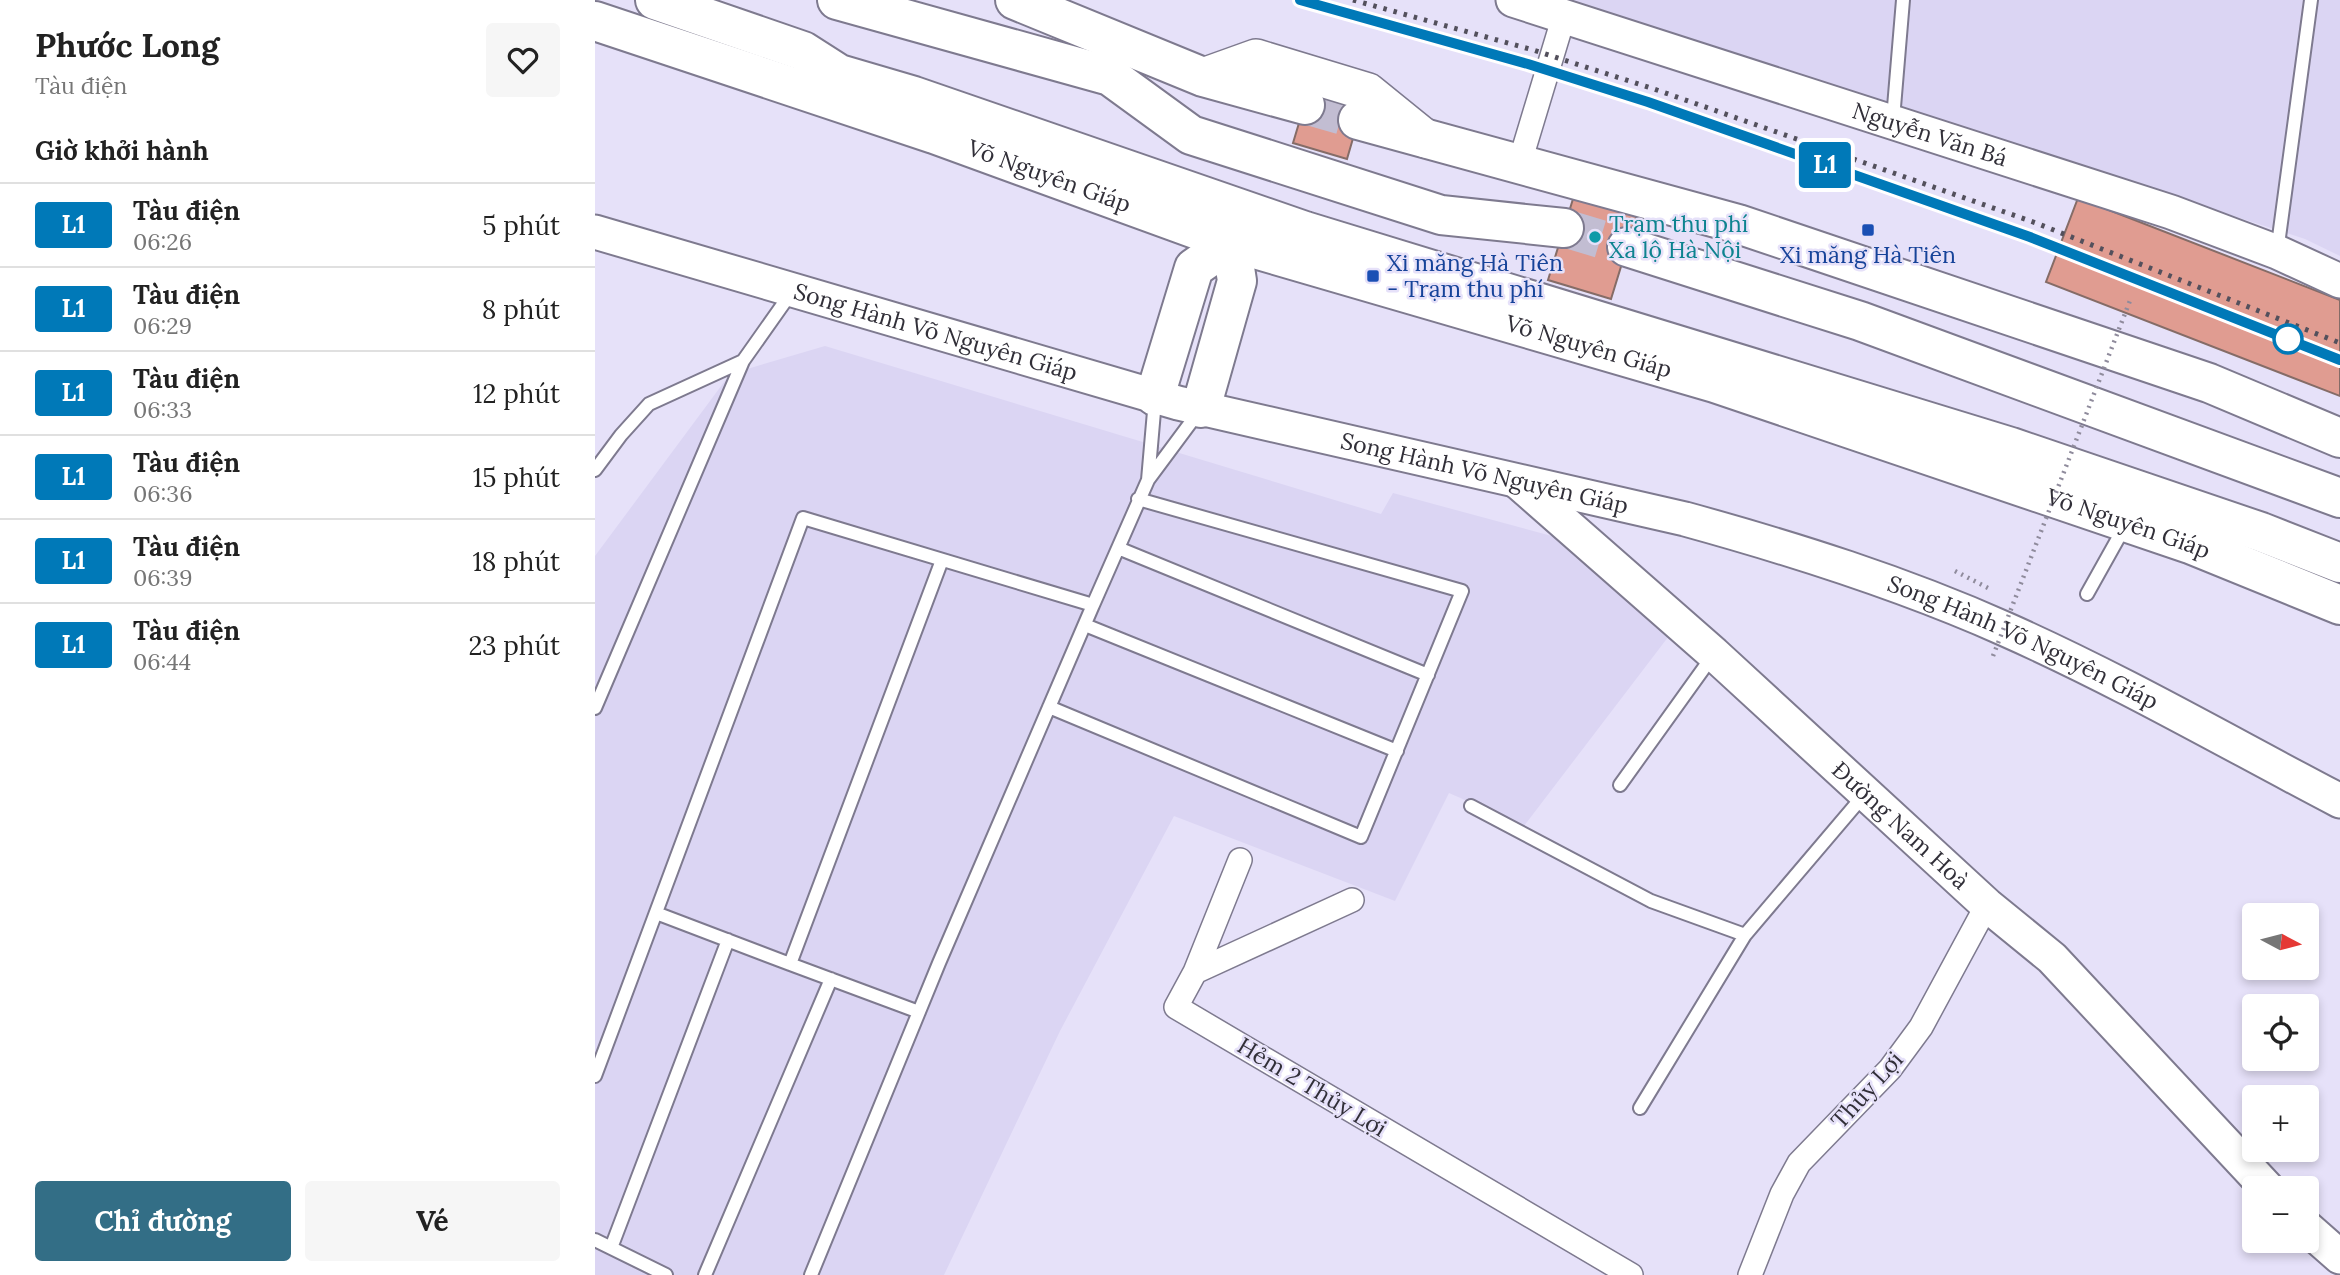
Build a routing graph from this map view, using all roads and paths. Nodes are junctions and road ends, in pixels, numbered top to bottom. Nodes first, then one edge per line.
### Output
1 (655, 0) edge
2 (837, 0) edge
3 (1004, 0) edge
4 (1016, 0) edge
5 (1513, 0) edge
6 (1903, 0) edge
7 (2311, 0) edge
8 (1564, 16) junction
9 (595, 21) edge
10 (1065, 62) junction
11 (839, 74) junction
12 (1109, 76) junction
13 (1203, 77) junction
14 (792, 86) junction
15 (914, 96) junction
16 (1305, 105) tunnel mouth
17 (1358, 120) tunnel mouth
18 (1893, 123) junction
19 (934, 134) junction
20 (1427, 140) junction
21 (1519, 165) junction
22 (1184, 190) junction
23 (1738, 225) junction
24 (1564, 228) tunnel mouth
25 (1299, 229) junction
26 (595, 232) edge
27 (1231, 242) junction
28 (1627, 247) tunnel mouth
29 (2277, 252) junction
30 (2340, 281) edge
31 (793, 290) junction
32 (2131, 298) dead end
33 (1860, 321) junction
34 (743, 361) junction
35 (1155, 396) junction
36 (1201, 408) junction
37 (2340, 438) edge
38 (595, 470) edge
39 (1148, 480) junction
40 (1516, 481) junction
41 (2340, 498) edge
42 (1138, 499) junction
43 (2127, 522) junction
44 (1118, 548) junction
45 (942, 560) junction
46 (2340, 564) edge
47 (1955, 571) dead end
48 (2087, 594) dead end
49 (2014, 600) junction
50 (1093, 605) junction
51 (2340, 605) edge
52 (1085, 625) junction
53 (1714, 654) junction
54 (1993, 656) dead end
55 (1428, 675) junction
56 (1049, 707) junction
57 (595, 708) edge
58 (1397, 751) junction
59 (1620, 785) dead end
60 (1867, 792) junction
61 (2340, 801) edge
62 (1471, 806) dead end
63 (1240, 860) dead end
64 (1352, 900) dead end
65 (1987, 905) junction
66 (656, 913) junction
67 (1745, 935) junction
68 (728, 940) junction
69 (790, 964) junction
70 (1195, 972) junction
71 (831, 979) junction
72 (919, 1012) junction
73 (595, 1076) edge
74 (1640, 1108) dead end
75 (2256, 1176) edge
76 (2319, 1239) edge
77 (595, 1240) edge
78 (611, 1248) junction
79 (2340, 1257) edge
80 (666, 1275) edge
81 (705, 1275) edge
82 (811, 1275) edge
83 (1631, 1275) edge
84 (1750, 1275) edge

1 - 11 highway, Võ Nguyên Giáp
2 - 10 highway
3 - 10 highway
4 - 13 highway
5 - 8 main road, Nguyễn Văn Bá
6 - 18 lane
7 - 29 lane
8 - 18 main road, Nguyễn Văn Bá
8 - 21 street
9 - 14 highway, Võ Nguyên Giáp
10 - 12 highway
11 - 14 highway
11 - 15 highway, Võ Nguyên Giáp
12 - 13 highway
12 - 24 highway
13 - 16 highway
13 - 20 main road
14 - 19 highway, Võ Nguyên Giáp
15 - 19 highway
15 - 22 highway, Võ Nguyên Giáp
17 - 20 highway
18 - 29 main road, Nguyễn Văn Bá
19 - 27 highway, Võ Nguyên Giáp
20 - 21 highway
21 - 23 highway
22 - 25 highway, Võ Nguyên Giáp
22 - 27 highway
23 - 33 highway
23 - 37 highway
25 - 27 highway
25 - 46 highway, Võ Nguyên Giáp
26 - 31 main road, Song Hành Võ Nguyên Giáp
27 - 35 highway
27 - 36 highway
27 - 43 highway, Võ Nguyên Giáp
28 - 33 highway
29 - 30 main road, Nguyễn Văn Bá
31 - 34 lane
31 - 35 main road, Song Hành Võ Nguyên Giáp
32 - 49 path, bridge
33 - 41 highway
34 - 38 lane
34 - 57 lane
35 - 36 main road, Song Hành Võ Nguyên Giáp
35 - 39 lane
36 - 39 lane
36 - 40 main road, Song Hành Võ Nguyên Giáp
39 - 42 lane
40 - 53 main road, Đường Nam Hoà
40 - 61 main road, Song Hành Võ Nguyên Giáp
42 - 44 lane
42 - 55 lane
43 - 48 lane
43 - 51 highway, Võ Nguyên Giáp
44 - 50 lane
44 - 55 lane
45 - 50 lane
45 - 66 lane
45 - 69 lane
47 - 49 path
49 - 54 path, bridge
50 - 52 lane
52 - 56 lane
52 - 58 lane
53 - 59 lane
53 - 60 main road, Đường Nam Hoà
55 - 58 lane
56 - 58 lane
56 - 72 lane
60 - 65 main road, Đường Nam Hoà
60 - 67 lane
62 - 67 lane
63 - 70 street
64 - 70 street
65 - 75 main road, Đường Nam Hoà
65 - 84 street, Thủy Lợi
66 - 68 lane
66 - 73 lane
67 - 74 lane
68 - 69 lane
68 - 78 lane
69 - 71 lane
70 - 83 street, Hẻm 2 Thủy Lợi
71 - 72 lane
71 - 81 lane
72 - 82 lane
76 - 79 main road
77 - 78 lane
78 - 80 lane

